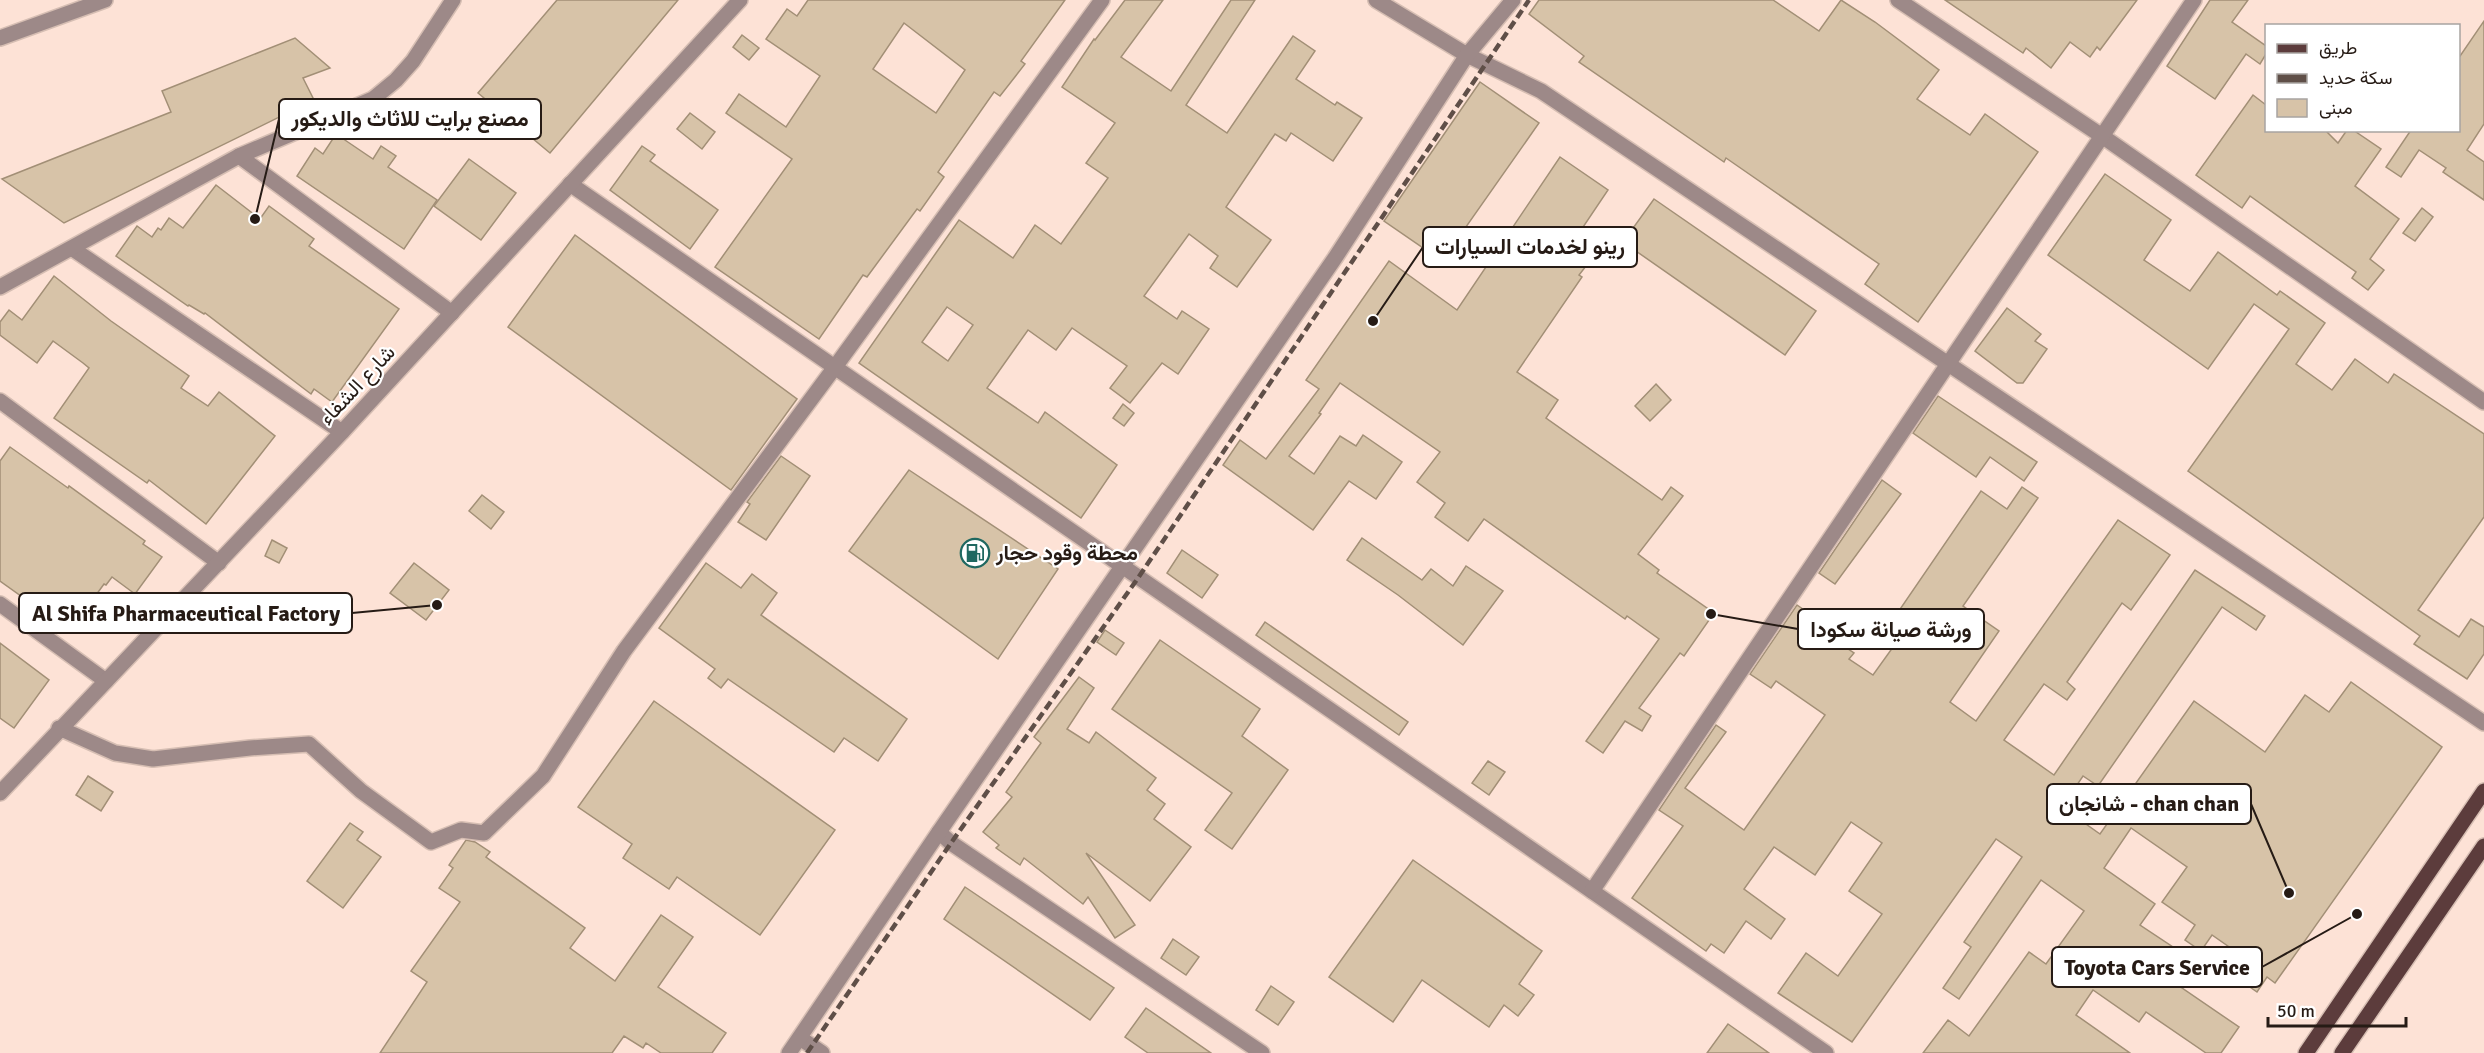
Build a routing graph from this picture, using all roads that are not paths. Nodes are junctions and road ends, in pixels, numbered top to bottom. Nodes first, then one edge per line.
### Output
1 (105, 0) edge
2 (453, 0) edge
3 (740, 0) edge
4 (1102, 0) edge
5 (1376, 0) edge
6 (1513, 0) edge
7 (1898, 0) edge
8 (2194, 0) edge
9 (0, 38) edge
10 (1467, 55) junction
11 (2102, 136) junction
12 (239, 156) junction
13 (570, 184) junction
14 (73, 249) junction
15 (0, 287) edge
16 (452, 313) junction
17 (1948, 364) junction
18 (835, 367) junction
19 (0, 401) edge
20 (2484, 402) edge
21 (342, 432) junction
22 (219, 563) junction
23 (1123, 567) junction
24 (0, 604) edge
25 (106, 681) junction
26 (2484, 723) edge
27 (59, 728) junction
28 (2484, 791) edge
29 (0, 793) edge
30 (939, 832) junction
31 (2484, 846) edge
32 (1592, 891) junction
33 (800, 1038) junction
34 (789, 1053) edge
35 (822, 1053) edge
36 (1262, 1053) edge
37 (1826, 1053) edge
38 (2306, 1053) edge
39 (2342, 1053) edge

1 - 9 street
2 - 12 street
3 - 13 street, شارع الشفاء
4 - 18 street
5 - 10 street
6 - 10 street
7 - 11 street
8 - 11 street
10 - 17 street
10 - 23 street
11 - 17 street
11 - 20 street
12 - 14 street
12 - 16 street
13 - 16 street, شارع الشفاء
13 - 18 street
14 - 15 street
14 - 21 street
16 - 21 street, شارع الشفاء
17 - 26 street
17 - 32 street
18 - 23 street
18 - 27 street
19 - 22 street
21 - 22 street, شارع الشفاء
22 - 25 street, شارع الشفاء
23 - 30 street
23 - 32 street
24 - 25 street
25 - 27 street, شارع الشفاء
27 - 29 street, شارع الشفاء
28 - 38 main road
30 - 33 street
30 - 36 street
31 - 39 main road
32 - 37 street
33 - 34 street
33 - 35 street

